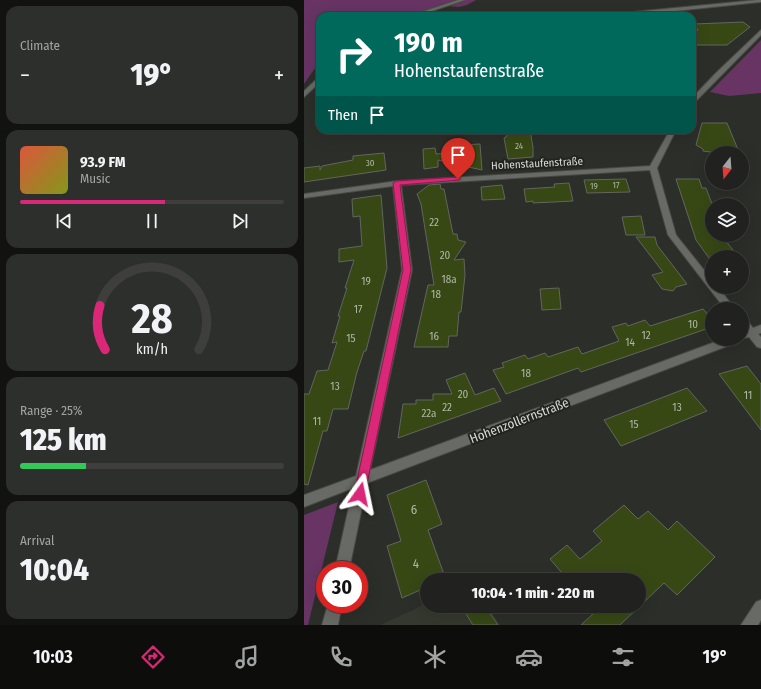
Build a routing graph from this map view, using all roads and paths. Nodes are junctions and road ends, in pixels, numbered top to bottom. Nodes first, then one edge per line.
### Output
1 (463, 0) edge
2 (761, 1) edge
3 (425, 12) edge
4 (652, 12) edge
5 (761, 32) edge
6 (316, 82) edge
7 (304, 95) edge
8 (696, 98) edge
9 (671, 134) edge
10 (652, 168) junction
11 (397, 183) junction
12 (304, 196) edge
13 (724, 302) edge
14 (752, 333) edge
15 (761, 344) edge
16 (715, 346) edge
17 (363, 479) junction
18 (304, 501) edge
19 (344, 561) edge
20 (761, 607) edge
21 (333, 613) edge
22 (330, 625) edge
23 (749, 625) edge

1 - 3 street
2 - 4 street
5 - 8 street
6 - 7 street
9 - 10 street
10 - 11 street, Hohenstaufenstraße
10 - 13 street
11 - 12 street, Hohenstaufenstraße
11 - 17 street
14 - 15 street
16 - 17 street, Hohenzollernstraße
17 - 18 street, Hohenzollernstraße
17 - 19 street
20 - 23 street
21 - 22 street

